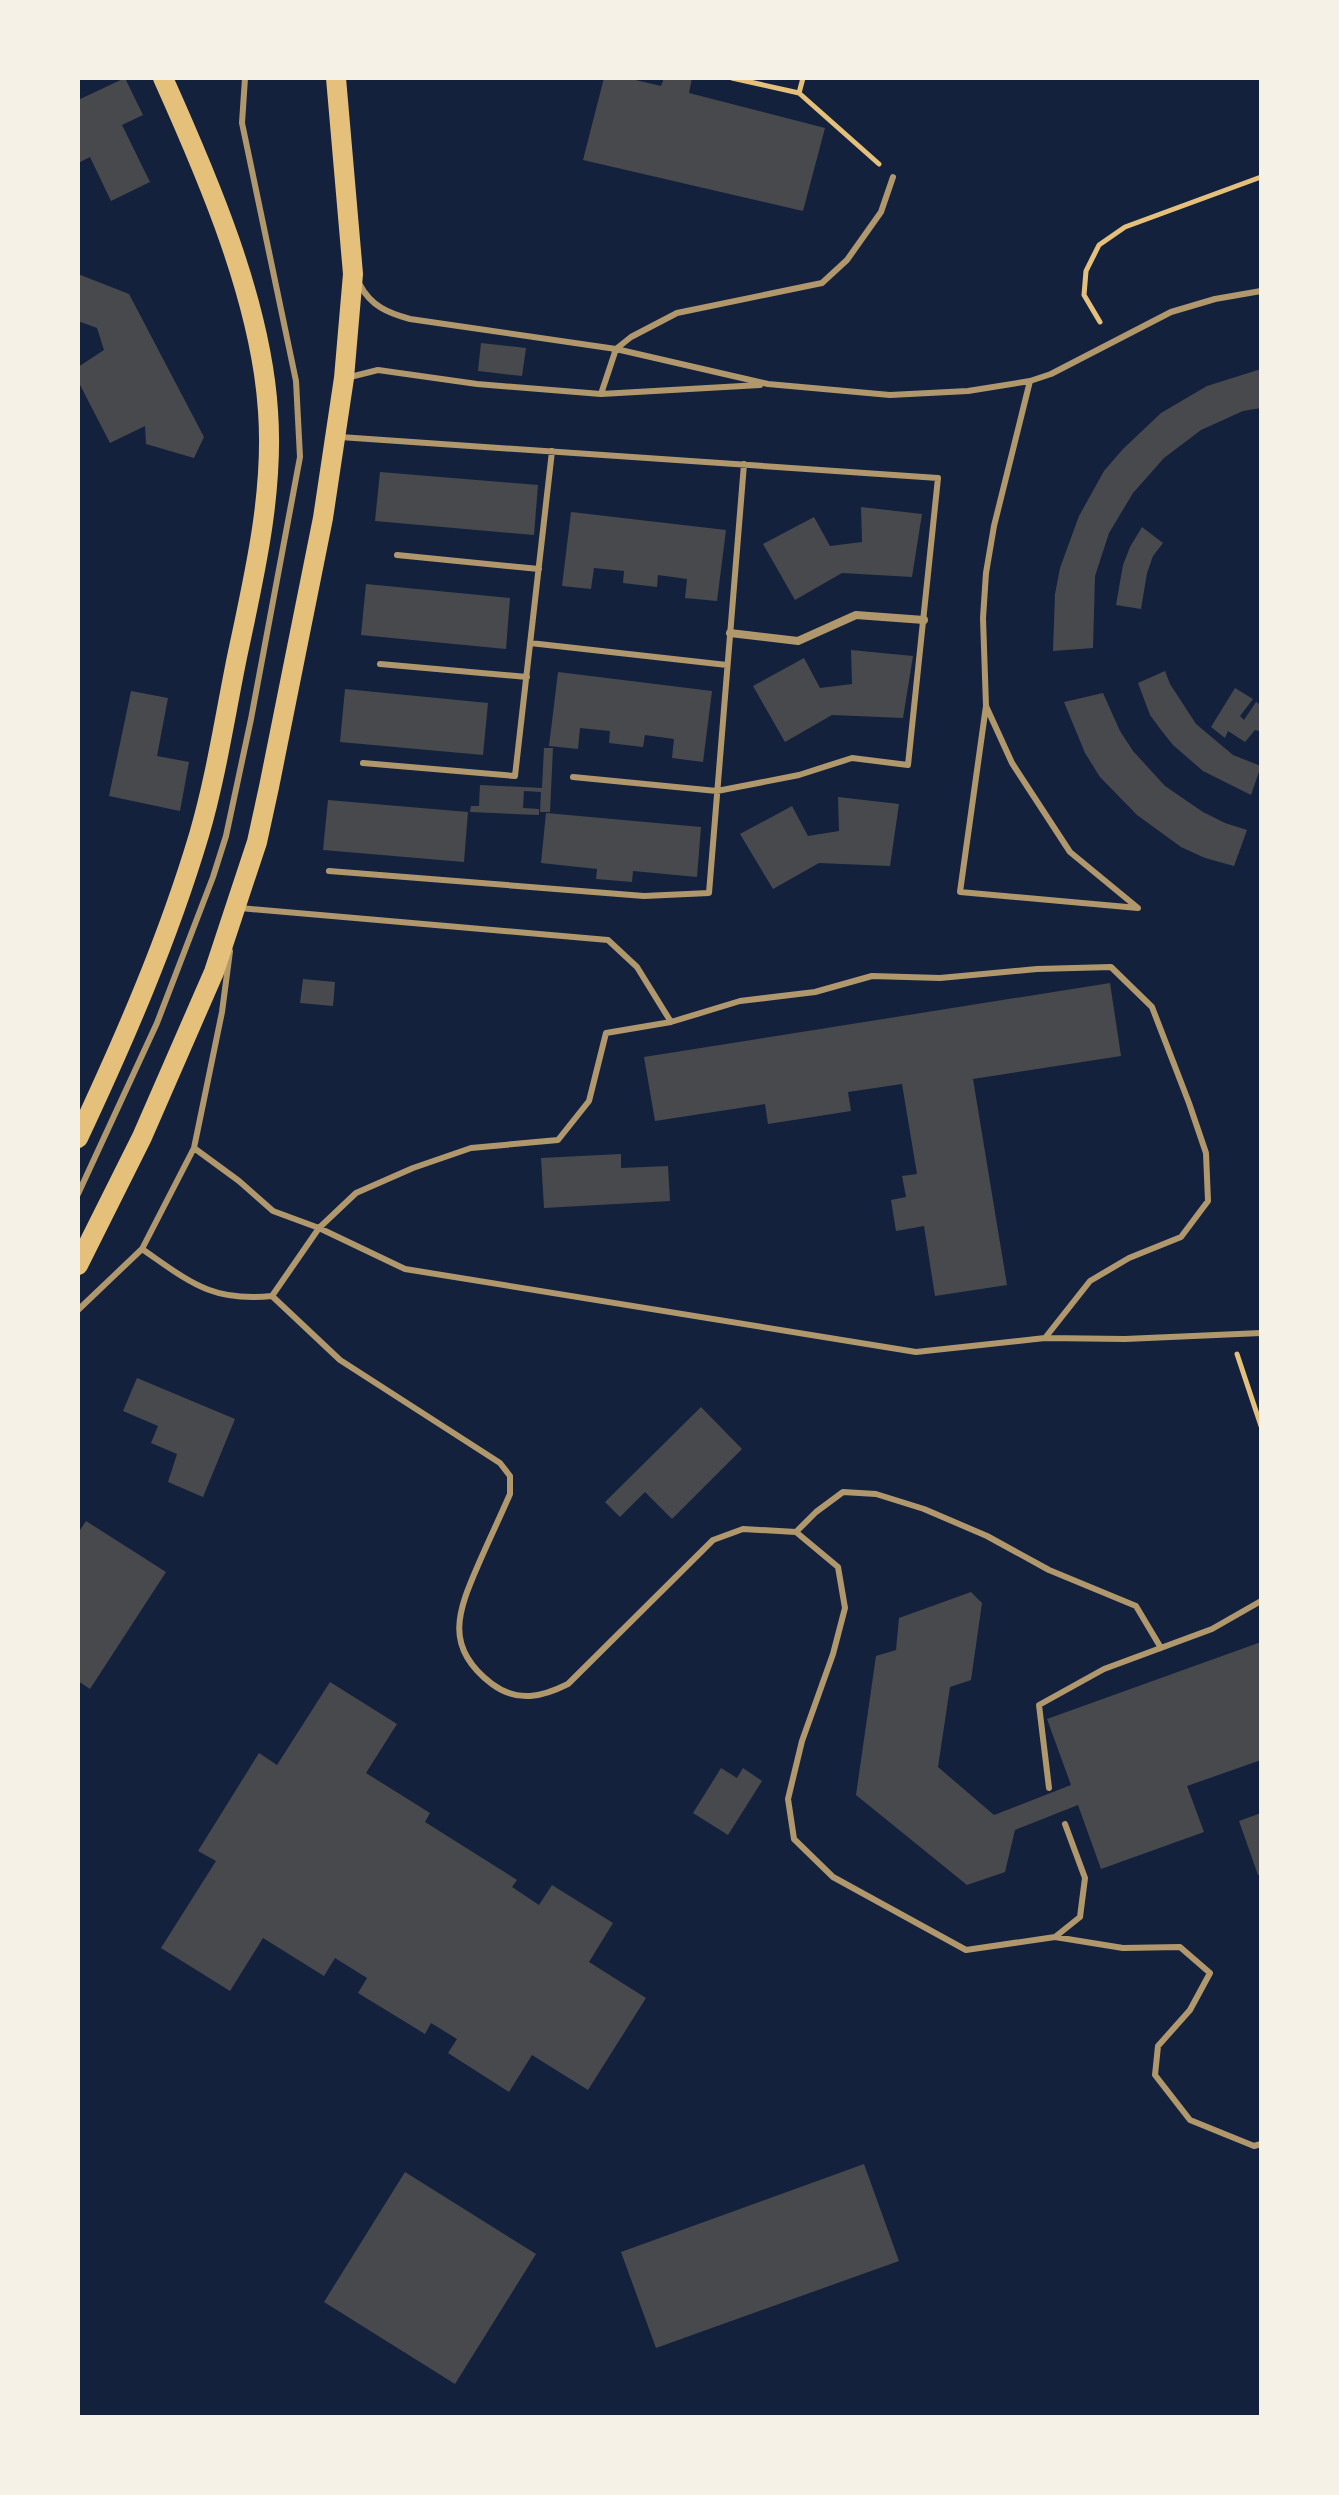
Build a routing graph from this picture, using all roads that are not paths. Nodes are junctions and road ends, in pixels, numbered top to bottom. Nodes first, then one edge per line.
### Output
1 (163, 78) edge
2 (245, 78) edge
3 (336, 78) edge
4 (893, 177) road end
5 (353, 274) junction
6 (1261, 291) edge
7 (616, 349) junction
8 (344, 378) junction
9 (1030, 381) junction
10 (768, 384) junction
11 (601, 394) junction
12 (336, 437) junction
13 (552, 451) junction
14 (744, 464) junction
15 (397, 555) dead end
16 (539, 569) junction
17 (924, 620) junction
18 (730, 633) junction
19 (530, 643) junction
20 (380, 664) dead end
21 (727, 665) junction
22 (527, 677) junction
23 (986, 706) junction
24 (363, 763) dead end
25 (573, 777) dead end
26 (717, 791) junction
27 (329, 871) dead end
28 (237, 907) junction
29 (671, 1022) junction
30 (78, 1138) edge
31 (194, 1148) junction
32 (78, 1194) edge
33 (319, 1228) junction
34 (142, 1249) junction
35 (78, 1265) edge
36 (272, 1296) junction
37 (78, 1310) edge
38 (1261, 1333) edge
39 (1045, 1338) junction
40 (796, 1532) junction
41 (1261, 1601) edge
42 (1161, 1648) junction
43 (1049, 1788) dead end
44 (1065, 1824) dead end
45 (1055, 1937) junction
46 (1261, 2144) edge

1 - 30 main road
2 - 32 lane
3 - 5 main road
4 - 7 lane
5 - 7 lane
5 - 8 main road
6 - 9 lane
7 - 10 lane
7 - 11 lane
8 - 11 lane
8 - 12 main road
9 - 10 lane
9 - 23 lane
10 - 11 lane
12 - 13 lane
12 - 28 main road
13 - 14 lane
13 - 16 lane
14 - 17 lane
14 - 18 lane
15 - 16 lane
16 - 19 lane
17 - 18 street
17 - 26 lane
18 - 21 lane
19 - 21 lane
19 - 22 lane
20 - 22 lane
21 - 26 lane
22 - 24 lane
23 - 23 lane
25 - 26 lane
26 - 27 lane
28 - 29 lane
28 - 31 lane
28 - 35 main road
29 - 33 lane
29 - 39 lane
31 - 33 lane
31 - 34 lane
33 - 36 lane
33 - 39 lane
34 - 36 lane
34 - 37 lane
36 - 40 lane
38 - 39 lane
40 - 42 lane
40 - 45 lane
41 - 42 lane
42 - 43 lane
44 - 45 lane
45 - 46 lane

